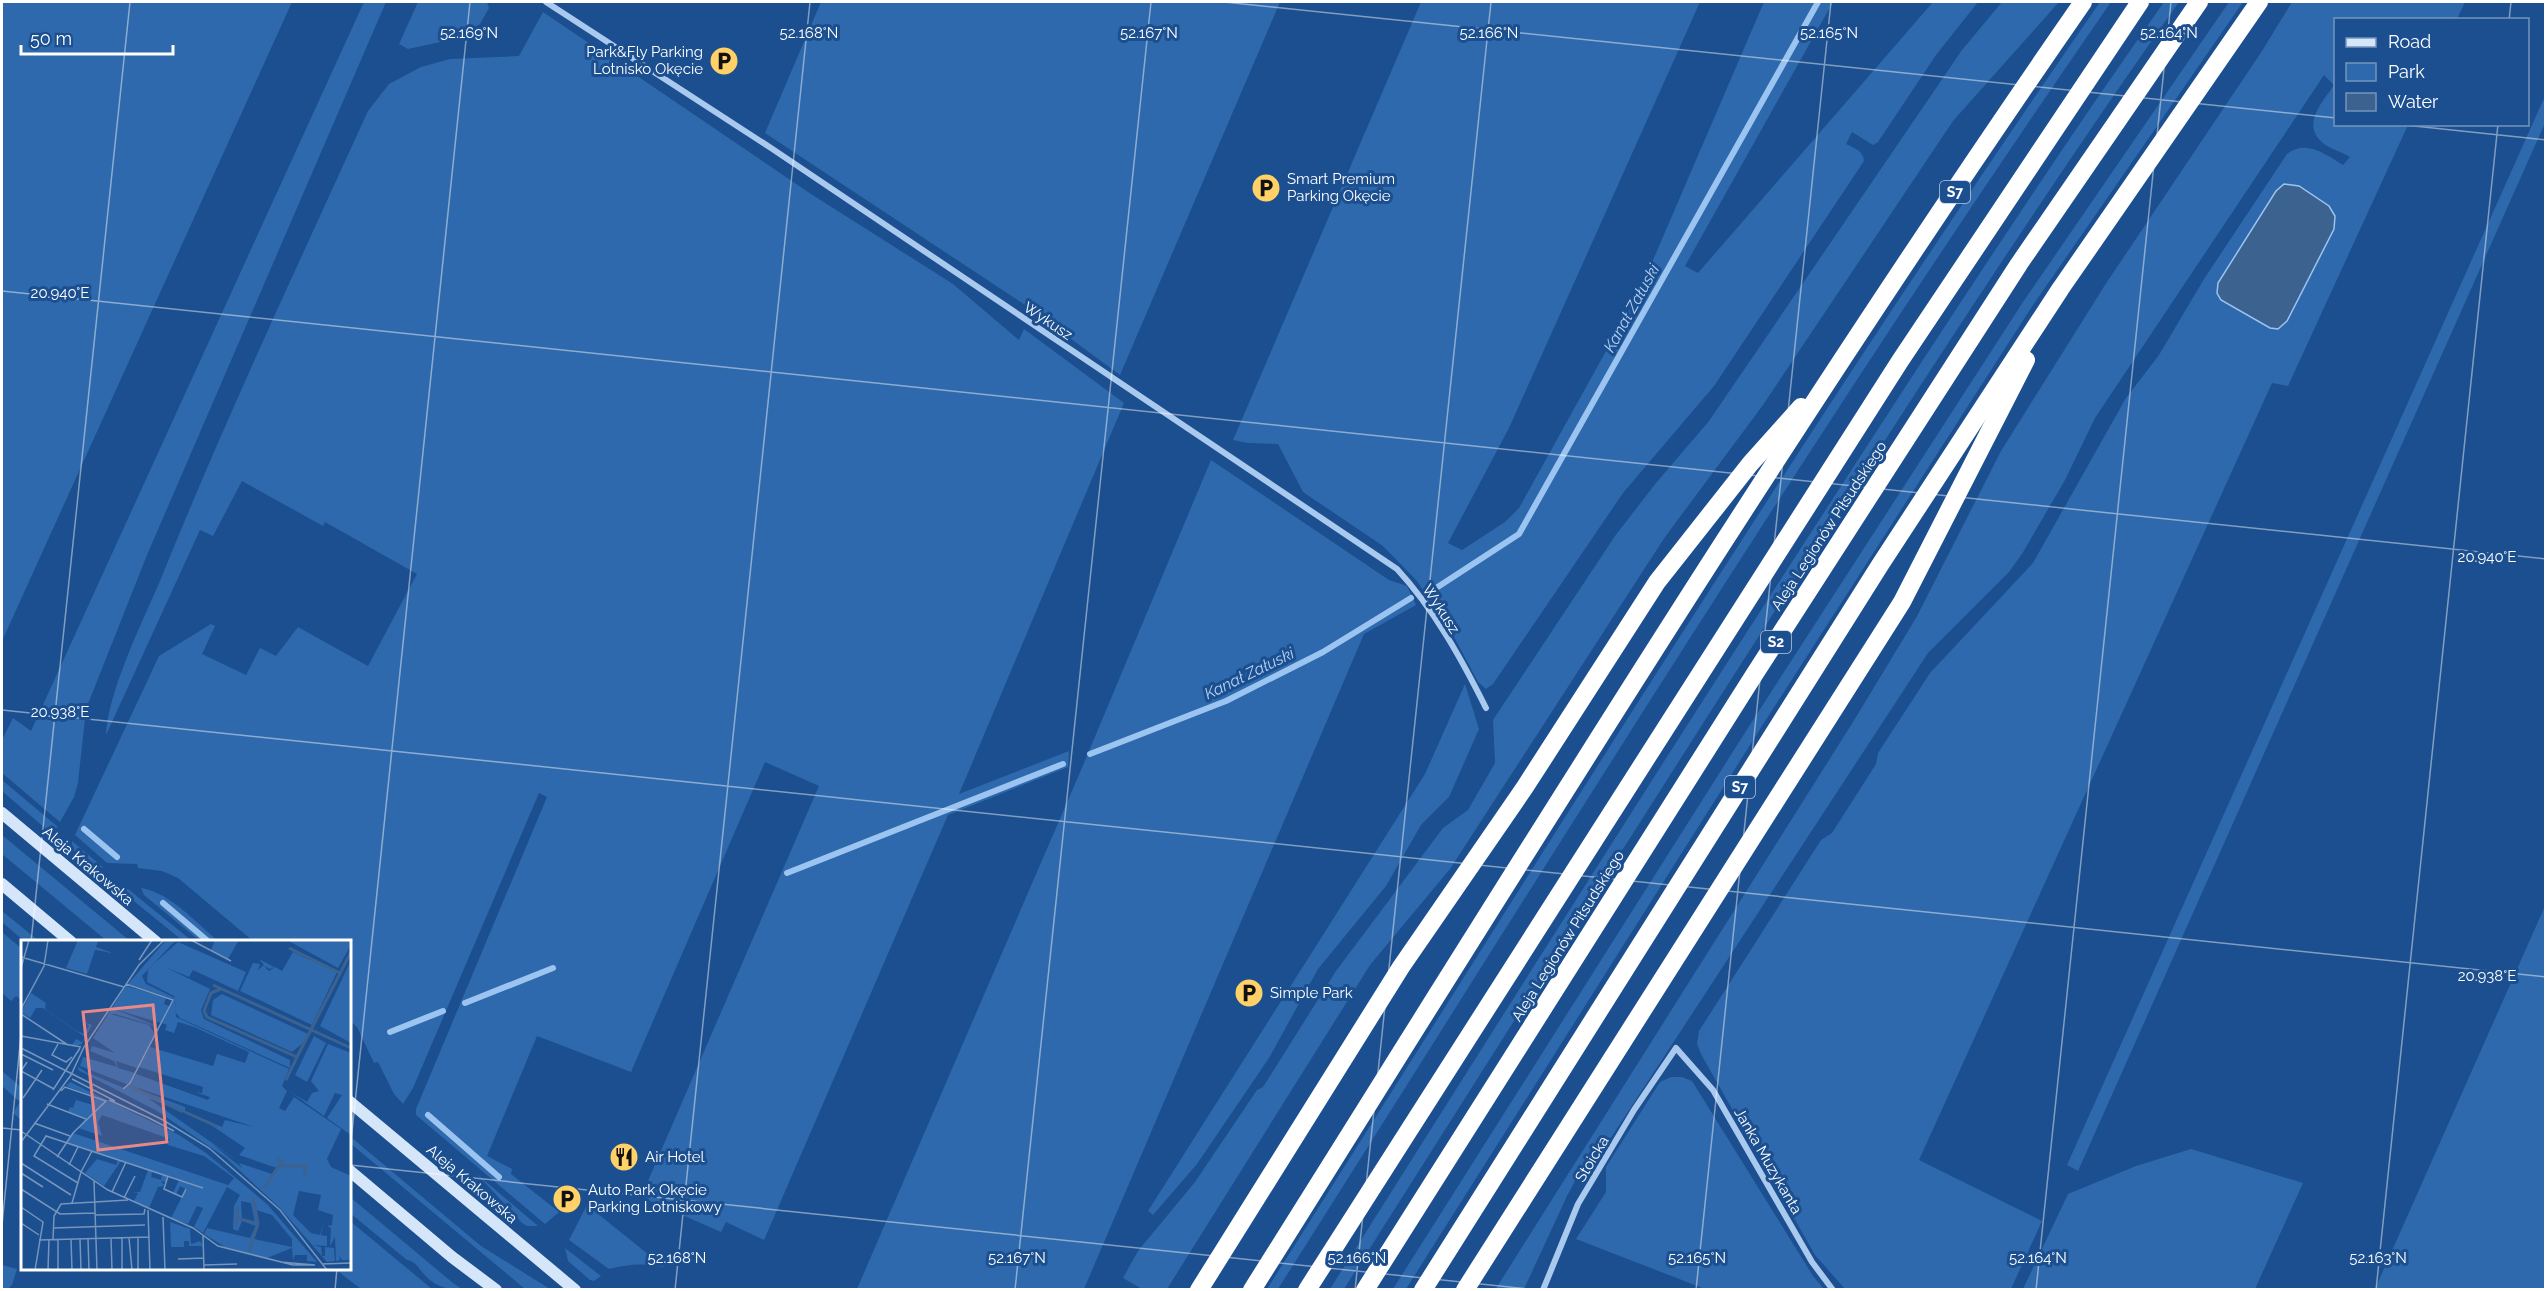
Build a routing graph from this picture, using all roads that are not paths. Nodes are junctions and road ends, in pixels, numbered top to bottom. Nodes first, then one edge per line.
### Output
1 (546, 2) edge
2 (2083, 2) edge
3 (2140, 2) edge
4 (2199, 2) edge
5 (2259, 2) edge
6 (2061, 288) junction
7 (1838, 366) junction
8 (1486, 708) dead end
9 (2, 813) edge
10 (2, 884) edge
11 (69, 940) edge
12 (154, 940) edge
13 (1676, 1048) joint
14 (351, 1103) edge
15 (351, 1172) edge
16 (496, 1290) edge
17 (575, 1290) edge
18 (1198, 1290) edge
19 (1252, 1290) edge
20 (1307, 1290) edge
21 (1365, 1290) edge
22 (1423, 1290) edge
23 (1465, 1290) edge
24 (1543, 1290) edge
25 (1833, 1290) edge

1 - 8 street, Wykusz
2 - 7 highway, S7
3 - 20 highway, Aleja Legionów Piłsudskiego
4 - 21 highway, Aleja Legionów Piłsudskiego / S2
5 - 6 highway, S7
6 - 22 highway, S7
6 - 23 highway
7 - 18 highway
7 - 19 highway, S7
9 - 12 main road, Aleja Krakowska
10 - 11 main road
13 - 24 street, Stoicka
13 - 25 street, Janka Muzykanta
14 - 17 main road, Aleja Krakowska
15 - 16 main road

